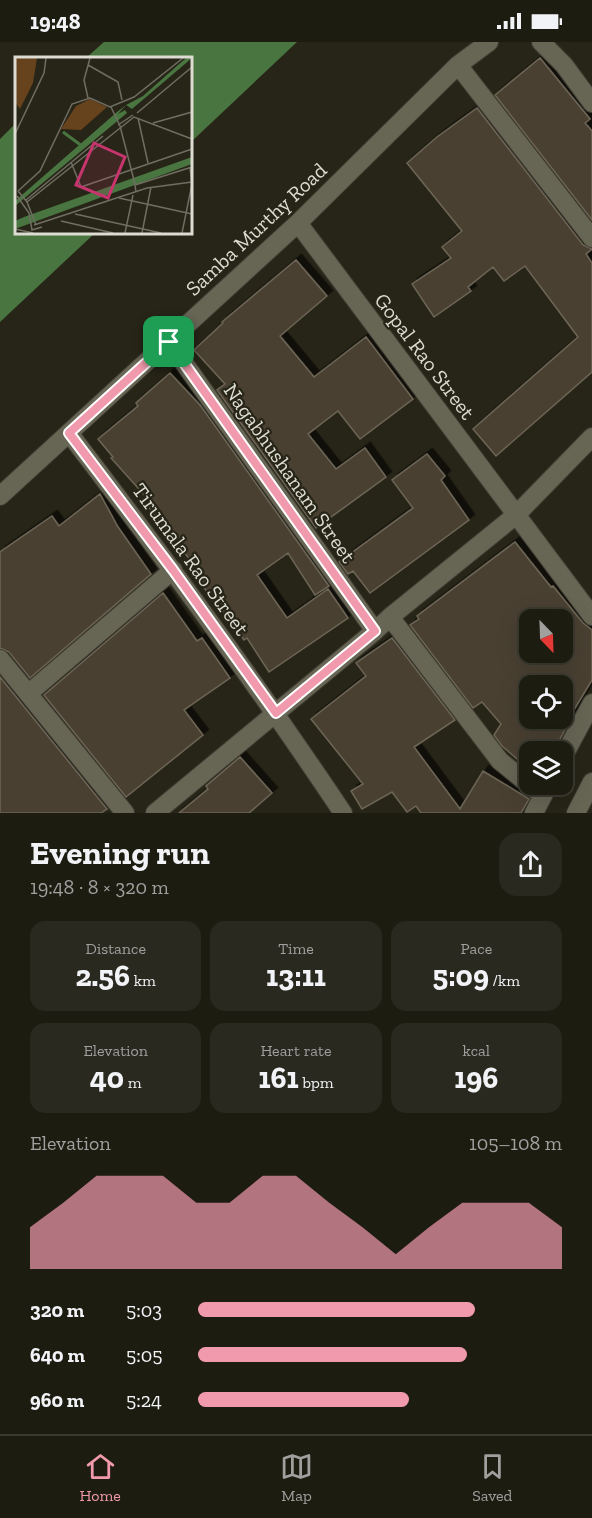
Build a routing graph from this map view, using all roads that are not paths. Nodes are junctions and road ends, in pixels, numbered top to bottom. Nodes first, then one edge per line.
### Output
1 (489, 42) edge
2 (541, 42) edge
3 (458, 65) junction
4 (592, 103) edge
5 (298, 223) junction
6 (592, 238) edge
7 (169, 342) junction
8 (69, 433) junction
9 (592, 437) edge
10 (0, 496) edge
11 (516, 515) junction
12 (173, 570) junction
13 (592, 616) edge
14 (390, 617) junction
15 (375, 631) junction
16 (0, 659) edge
17 (29, 693) junction
18 (592, 703) edge
19 (276, 713) junction
20 (572, 741) edge
21 (519, 772) edge
22 (592, 782) edge
23 (543, 795) edge
24 (125, 813) edge
25 (155, 813) edge
26 (343, 813) edge
27 (534, 813) edge
28 (576, 813) edge

1 - 3 street, Samba Murthy Road
2 - 4 street
3 - 5 street, Samba Murthy Road
3 - 6 street
5 - 7 street, Samba Murthy Road
5 - 11 street, Gopal Rao Street
7 - 8 street, Samba Murthy Road
7 - 15 street, Nagabhushanam Street
8 - 10 street, Samba Murthy Road
8 - 12 street, Tirumala Rao Street
9 - 11 street
11 - 13 street, Gopal Rao Street
11 - 14 street
12 - 17 street
12 - 19 street, Tirumala Rao Street
14 - 15 street
14 - 21 street
15 - 19 street
16 - 17 street
17 - 24 street
18 - 20 street
19 - 25 street
19 - 26 street, Tirumala Rao Street
22 - 28 street
23 - 27 street

